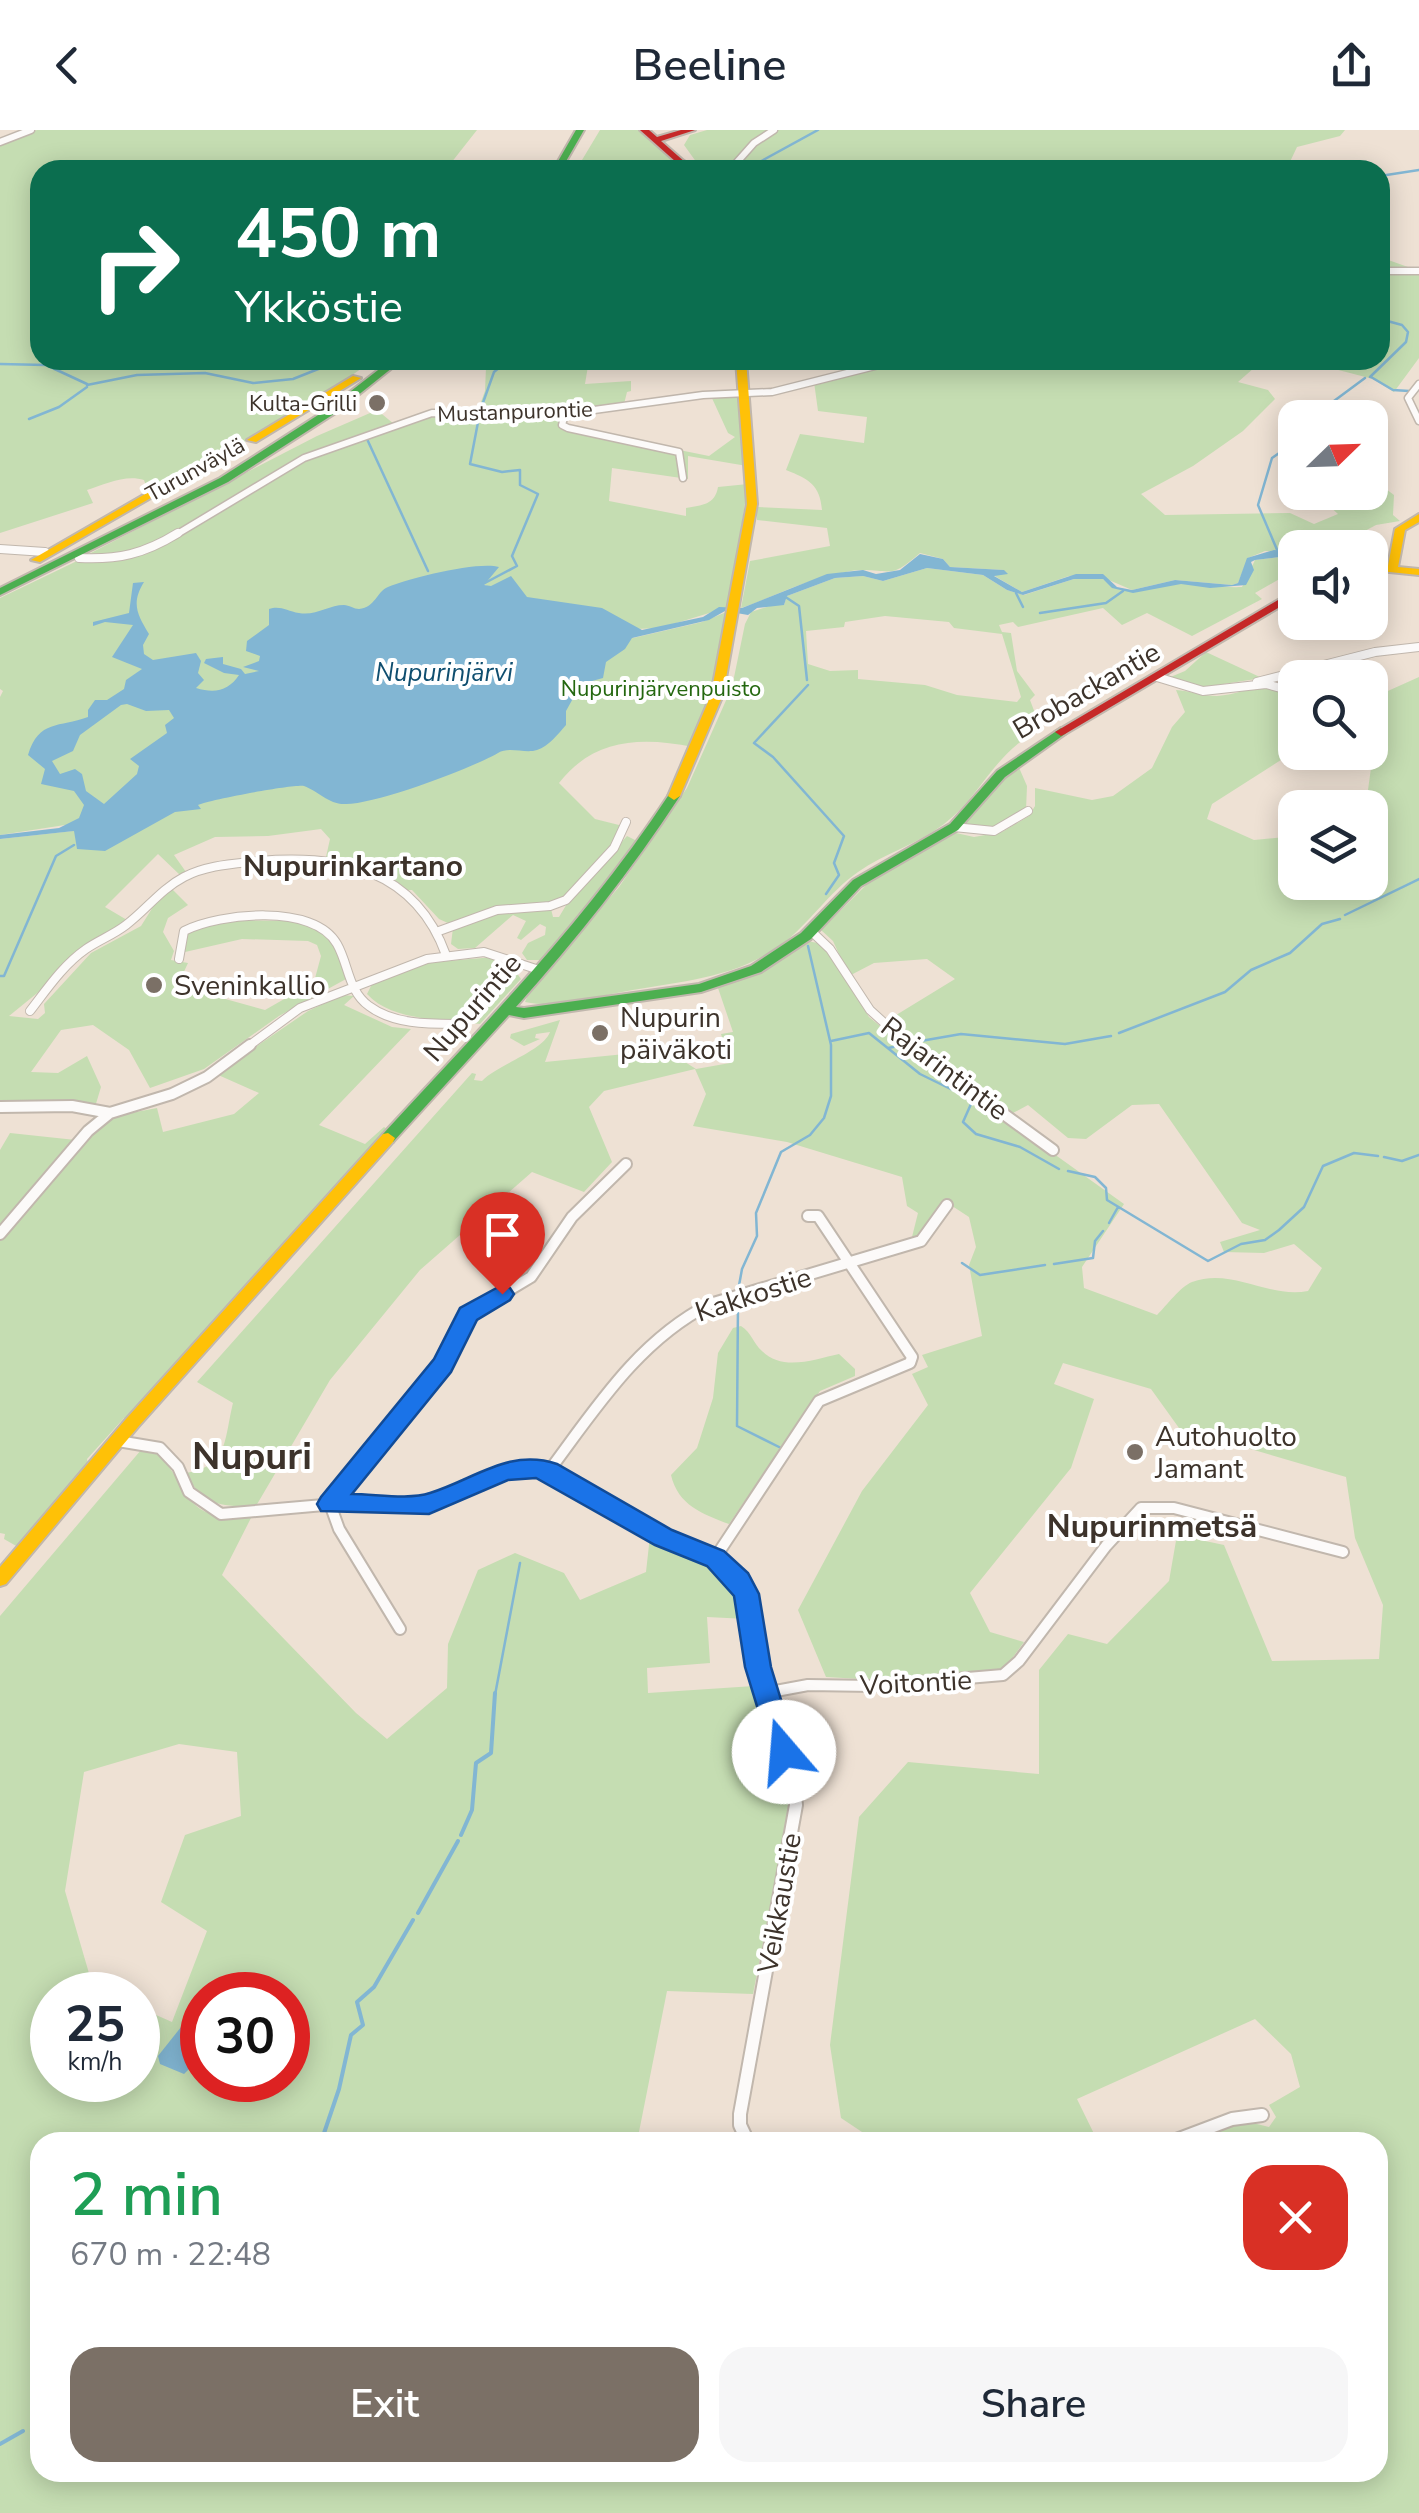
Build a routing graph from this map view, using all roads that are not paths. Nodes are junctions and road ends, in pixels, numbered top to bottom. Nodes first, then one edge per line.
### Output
1 (32, 130) edge
2 (677, 130) edge
3 (692, 130) edge
4 (774, 130) edge
5 (588, 132) edge
6 (651, 135) edge
7 (0, 142) edge
8 (566, 160) edge
9 (575, 160) edge
10 (674, 160) edge
11 (739, 160) edge
12 (1419, 271) edge
13 (1390, 272) edge
14 (368, 370) edge
15 (370, 370) edge
16 (386, 370) edge
17 (391, 370) edge
18 (742, 370) edge
19 (859, 370) edge
20 (1419, 384) edge
21 (377, 386) dead end
22 (744, 394) junction
23 (565, 414) junction
24 (1419, 422) edge
25 (315, 435) dead end
26 (252, 440) dead end
27 (683, 478) dead end
28 (224, 480) junction
29 (156, 492) dead end
30 (1408, 522) edge
31 (0, 549) edge
32 (45, 552) dead end
33 (79, 558) dead end
34 (1388, 568) edge
35 (1393, 568) junction
36 (1419, 572) edge
37 (0, 581) edge
38 (0, 592) edge
39 (1278, 603) edge
40 (1419, 646) edge
41 (1157, 677) junction
42 (1258, 682) junction
43 (1278, 684) edge
44 (1028, 811) dead end
45 (626, 822) dead end
46 (954, 826) junction
47 (439, 930) junction
48 (811, 931) junction
49 (446, 955) junction
50 (179, 959) dead end
51 (539, 970) junction
52 (354, 986) junction
53 (504, 1009) junction
54 (30, 1012) dead end
55 (460, 1024) dead end
56 (0, 1107) edge
57 (110, 1113) junction
58 (1053, 1150) dead end
59 (626, 1164) dead end
60 (947, 1205) dead end
61 (808, 1216) dead end
62 (0, 1234) edge
63 (850, 1263) junction
64 (118, 1441) junction
65 (549, 1471) junction
66 (330, 1504) junction
67 (1342, 1552) dead end
68 (715, 1558) junction
69 (0, 1579) edge
70 (400, 1629) dead end
71 (764, 1693) junction
72 (1262, 2115) dead end
73 (743, 2132) edge
74 (1198, 2132) edge

1 - 7 street
2 - 6 main road
3 - 6 main road
4 - 11 street
5 - 8 main road
5 - 9 main road
6 - 10 main road
12 - 13 street
14 - 26 main road
15 - 37 main road, Turunväylä
16 - 28 main road, Turunväylä
17 - 21 main road
18 - 22 main road, Nupurintie
19 - 22 street, Mustanpurontie
20 - 24 street
22 - 23 street, Mustanpurontie
22 - 51 main road, Nupurintie
23 - 27 street
23 - 33 street, Mustanpurontie
25 - 28 main road
28 - 38 main road, Turunväylä
29 - 37 main road
30 - 35 main road
31 - 32 street
34 - 35 main road
35 - 36 main road
39 - 41 main road, Brobackantie
40 - 42 street
41 - 42 street
41 - 46 main road, Brobackantie
42 - 43 street
44 - 46 street
45 - 47 street
46 - 48 main road, Brobackantie
47 - 49 street
47 - 54 street
48 - 53 main road, Brobackantie
48 - 58 street, Rajarintintie
49 - 51 street
49 - 52 street
50 - 52 street
51 - 53 main road, Nupurintie
52 - 55 street
52 - 57 street
53 - 64 main road, Nupurintie
56 - 57 street
57 - 62 street
59 - 66 street
60 - 63 street, Kakkostie
61 - 63 street
63 - 65 street, Kakkostie
63 - 68 street
64 - 66 street
64 - 69 main road, Nupurintie
65 - 66 street
65 - 68 street, Veikkaustie
66 - 70 street
67 - 71 street, Voitontie
68 - 71 street, Veikkaustie
71 - 73 street, Veikkaustie
72 - 74 street

